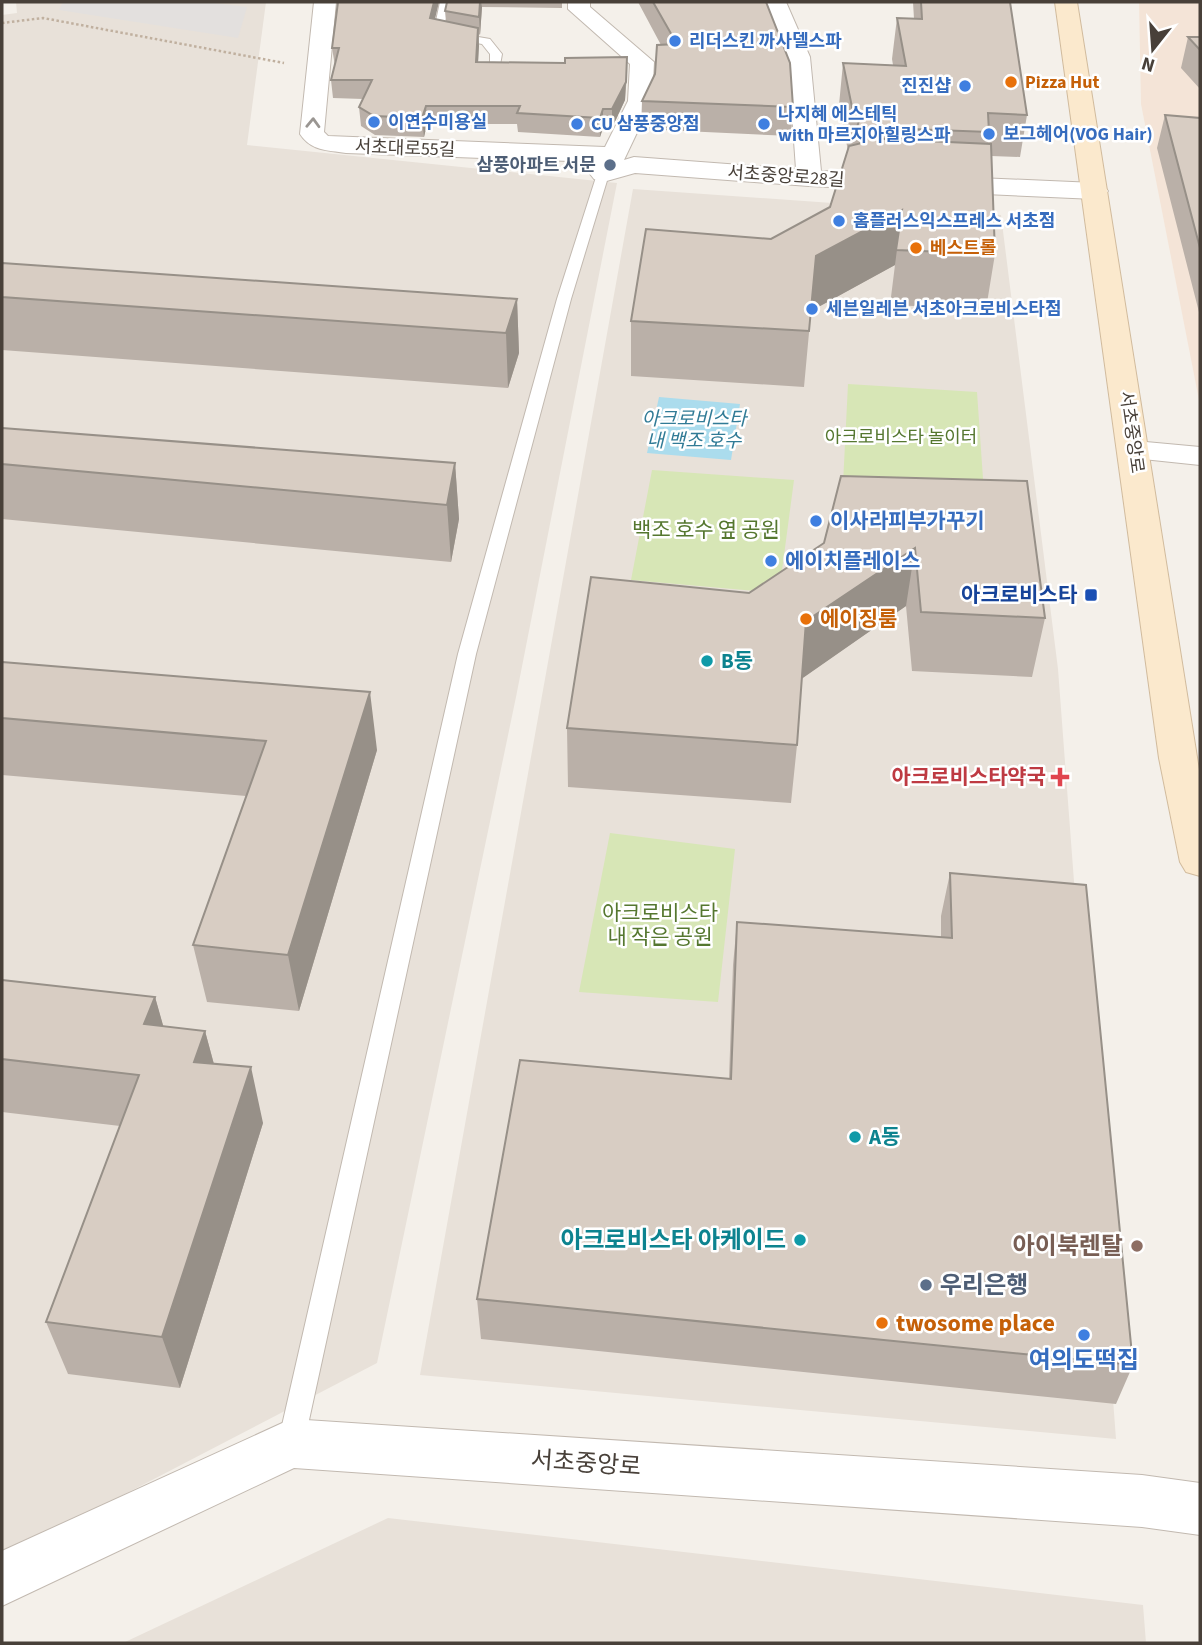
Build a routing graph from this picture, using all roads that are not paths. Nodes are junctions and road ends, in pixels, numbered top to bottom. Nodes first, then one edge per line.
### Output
1 (325, 2) edge
2 (445, 2) edge
3 (579, 2) edge
4 (775, 2) edge
5 (1066, 2) edge
6 (525, 74) edge
7 (608, 164) junction
8 (809, 178) junction
9 (1095, 191) junction
10 (1135, 450) junction
11 (1200, 456) edge
12 (1197, 822) edge
13 (1200, 862) edge
14 (291, 1443) junction
15 (1200, 1509) edge
16 (2, 1579) edge

7 -> 1 street, 서초대로55길
2 - 6 lane
3 - 7 street
4 - 8 street
5 - 9 main road, 서초중앙로
7 - 8 street, 서초중앙로28길
7 - 14 lane
8 - 9 street, 서초중앙로28길
9 - 10 main road, 서초중앙로
10 - 11 street
10 - 12 main road, 서초중앙로
12 - 13 main road, 서초중앙로
14 - 15 street, 서초중앙로
14 - 16 street, 서초중앙로

